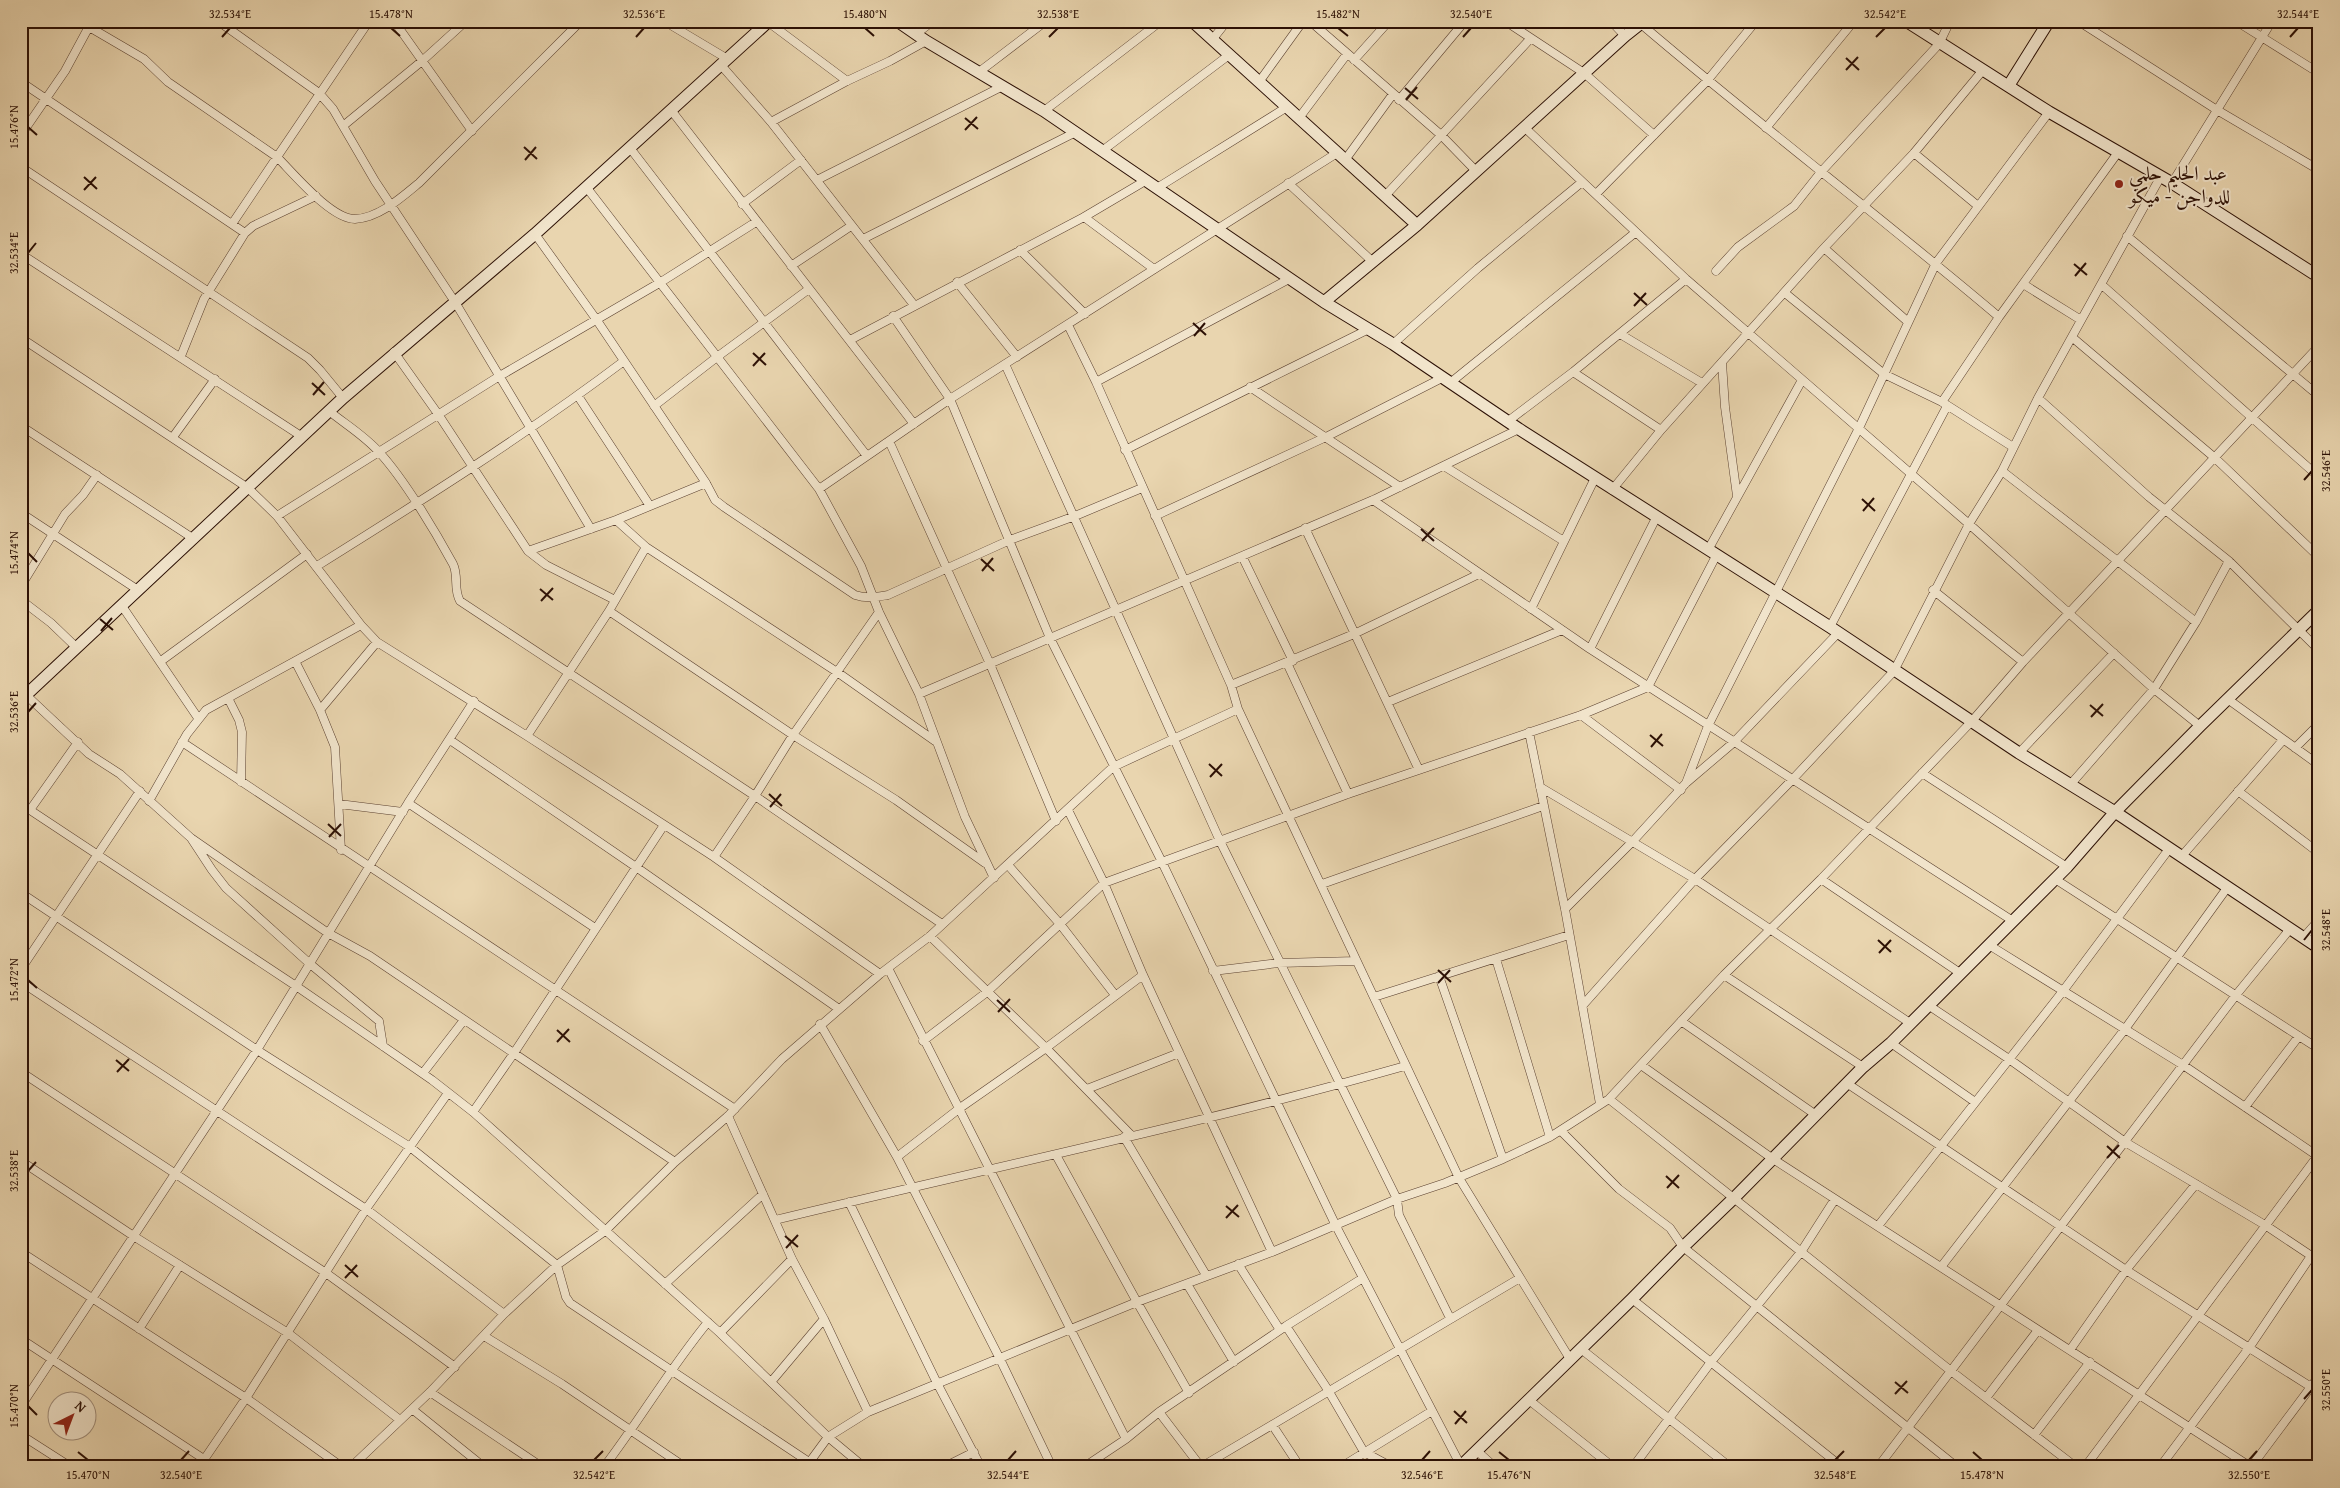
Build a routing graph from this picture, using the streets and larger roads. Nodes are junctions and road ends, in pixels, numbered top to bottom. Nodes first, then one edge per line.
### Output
1 (79, 21) edge
2 (218, 21) edge
3 (394, 21) edge
4 (466, 21) edge
5 (581, 21) edge
6 (664, 21) edge
7 (897, 21) edge
8 (933, 21) edge
9 (1046, 21) edge
10 (1161, 21) edge
11 (1192, 21) edge
12 (1227, 21) edge
13 (1303, 21) edge
14 (1310, 21) edge
15 (1389, 21) edge
16 (1465, 21) edge
17 (1505, 21) edge
18 (1611, 21) edge
19 (1756, 21) edge
20 (1854, 21) edge
21 (1906, 21) edge
22 (1950, 21) edge
23 (2049, 21) edge
24 (2078, 21) edge
25 (2236, 21) edge
26 (2272, 21) edge
27 (367, 22) edge
28 (768, 22) edge
29 (1643, 23) edge
30 (90, 24) edge
31 (916, 34) junction
32 (1625, 36) junction
33 (2262, 38) junction
34 (1530, 39) junction
35 (1212, 40) junction
36 (926, 42) junction
37 (1939, 44) junction
38 (1347, 54) junction
39 (1230, 55) junction
40 (1354, 60) junction
41 (422, 61) junction
42 (723, 61) junction
43 (1983, 70) junction
44 (979, 72) junction
45 (1584, 73) junction
46 (2319, 73) edge
47 (847, 81) junction
48 (1708, 81) junction
49 (21, 82) edge
50 (1259, 82) junction
51 (2009, 85) junction
52 (1003, 86) junction
53 (319, 93) junction
54 (1396, 97) junction
55 (45, 98) junction
56 (1287, 107) junction
57 (671, 110) junction
58 (2217, 110) junction
59 (1044, 111) junction
60 (2048, 112) junction
61 (1299, 118) junction
62 (771, 122) junction
63 (343, 126) junction
64 (1524, 127) junction
65 (1766, 128) junction
66 (472, 131) junction
67 (1074, 132) junction
68 (21, 135) edge
69 (1440, 135) junction
70 (1654, 135) junction
71 (630, 148) junction
72 (1102, 151) junction
73 (2119, 151) junction
74 (1914, 153) junction
75 (1341, 156) junction
76 (277, 157) junction
77 (801, 160) junction
78 (21, 167) edge
79 (2319, 170) edge
80 (1476, 171) junction
81 (1822, 172) junction
82 (2161, 176) junction
83 (816, 180) junction
84 (1145, 181) junction
85 (1582, 182) junction
86 (1288, 183) junction
87 (2172, 183) junction
88 (587, 188) junction
89 (1157, 188) junction
90 (1596, 194) junction
91 (316, 196) junction
92 (1385, 196) junction
93 (742, 204) junction
94 (390, 205) junction
95 (1862, 206) junction
96 (1978, 206) junction
97 (1084, 217) junction
98 (756, 222) junction
99 (232, 224) junction
100 (1417, 225) junction
101 (851, 226) junction
102 (1215, 229) junction
103 (1636, 232) junction
104 (245, 233) junction
105 (535, 234) junction
106 (2127, 236) junction
107 (863, 239) junction
108 (1824, 248) junction
109 (1020, 250) junction
110 (711, 252) junction
111 (21, 254) edge
112 (1373, 262) junction
113 (1936, 263) junction
114 (791, 266) junction
115 (1154, 269) junction
116 (1716, 271) dead end
117 (2319, 277) edge
118 (1289, 279) junction
119 (1686, 279) junction
120 (661, 282) junction
121 (957, 282) junction
122 (2023, 284) junction
123 (2102, 285) junction
124 (809, 289) junction
125 (1785, 292) junction
126 (207, 293) junction
127 (454, 302) junction
128 (1324, 302) junction
129 (914, 305) junction
130 (1085, 314) junction
131 (893, 316) junction
132 (1998, 317) junction
133 (596, 319) junction
134 (2081, 320) junction
135 (764, 322) junction
136 (1908, 322) junction
137 (1068, 325) junction
138 (1369, 329) junction
139 (1749, 333) junction
140 (1620, 334) junction
141 (21, 338) edge
142 (2073, 338) junction
143 (850, 340) junction
144 (1393, 344) junction
145 (2319, 346) edge
146 (394, 352) junction
147 (181, 356) junction
148 (717, 357) junction
149 (1017, 357) junction
150 (624, 361) junction
151 (1722, 363) junction
152 (1005, 364) junction
153 (1573, 372) junction
154 (1884, 374) junction
155 (2293, 376) junction
156 (498, 377) junction
157 (215, 379) junction
158 (1802, 380) junction
159 (1446, 381) junction
160 (1096, 382) junction
161 (1702, 383) junction
162 (1250, 387) junction
163 (578, 396) junction
164 (2319, 396) edge
165 (343, 398) junction
166 (2038, 398) junction
167 (950, 399) junction
168 (1944, 404) junction
169 (654, 406) junction
170 (328, 411) junction
171 (438, 414) junction
172 (2253, 417) junction
173 (1507, 422) junction
174 (914, 424) junction
175 (21, 426) edge
176 (530, 428) junction
177 (1859, 428) junction
178 (1518, 429) junction
179 (1661, 430) junction
180 (301, 436) junction
181 (174, 437) junction
182 (1326, 437) junction
183 (890, 441) junction
184 (2013, 447) junction
185 (1125, 450) junction
186 (379, 451) junction
187 (867, 456) junction
188 (2215, 458) junction
189 (473, 466) junction
190 (1444, 466) junction
191 (2002, 470) junction
192 (97, 475) junction
193 (1912, 475) junction
194 (2319, 477) edge
195 (1594, 478) junction
196 (706, 483) junction
197 (248, 488) junction
198 (1142, 488) junction
199 (1400, 488) junction
200 (819, 489) junction
201 (1612, 490) junction
202 (1737, 496) junction
203 (1373, 500) junction
204 (417, 505) junction
205 (650, 506) junction
206 (2167, 510) junction
207 (21, 514) edge
208 (277, 516) junction
209 (1075, 516) junction
210 (1155, 516) junction
211 (1656, 518) junction
212 (616, 520) junction
213 (1969, 524) junction
214 (1305, 528) junction
215 (591, 529) junction
216 (52, 534) junction
217 (194, 539) junction
218 (1010, 540) junction
219 (1562, 540) junction
220 (646, 547) junction
221 (528, 551) junction
222 (1712, 553) junction
223 (307, 554) junction
224 (1242, 556) junction
225 (2319, 557) edge
226 (2229, 561) junction
227 (2118, 562) junction
228 (317, 566) junction
229 (947, 568) junction
230 (1479, 574) junction
231 (1184, 582) junction
232 (21, 586) edge
233 (138, 590) junction
234 (1933, 590) junction
235 (1775, 594) junction
236 (874, 598) junction
237 (21, 600) edge
238 (615, 600) junction
239 (122, 606) junction
240 (1531, 609) junction
241 (1116, 610) junction
242 (2319, 610) edge
243 (609, 611) junction
244 (879, 612) junction
245 (2069, 613) junction
246 (2196, 622) junction
247 (361, 625) junction
248 (1562, 630) junction
249 (1834, 630) junction
250 (2298, 630) junction
251 (1354, 634) junction
252 (1050, 638) junction
253 (377, 642) junction
254 (76, 647) junction
255 (1590, 649) junction
256 (2319, 650) edge
257 (2114, 653) junction
258 (161, 661) junction
259 (296, 661) junction
260 (1290, 662) junction
261 (2023, 662) junction
262 (990, 664) junction
263 (1894, 671) junction
264 (568, 672) junction
265 (836, 672) junction
266 (1230, 685) junction
267 (1648, 686) junction
268 (2154, 689) junction
269 (24, 692) edge
270 (919, 694) junction
271 (228, 698) junction
272 (2229, 700) junction
273 (474, 701) junction
274 (1388, 702) junction
275 (1238, 709) junction
276 (320, 710) junction
277 (1581, 715) junction
278 (198, 718) junction
279 (1972, 721) junction
280 (2319, 724) edge
281 (1708, 726) junction
282 (2200, 726) junction
283 (1529, 732) junction
284 (793, 735) junction
285 (527, 736) junction
286 (1175, 737) junction
287 (450, 740) junction
288 (2283, 740) junction
289 (78, 742) junction
290 (182, 742) junction
291 (935, 742) junction
292 (1732, 743) junction
293 (2295, 748) junction
294 (2019, 753) junction
295 (2319, 765) edge
296 (1113, 767) junction
297 (1418, 770) junction
298 (1922, 774) junction
299 (1792, 780) junction
300 (241, 782) junction
301 (1686, 783) junction
302 (2070, 785) junction
303 (1540, 787) junction
304 (1680, 790) junction
305 (140, 791) junction
306 (2238, 791) junction
307 (1348, 794) junction
308 (756, 796) junction
309 (149, 801) junction
310 (408, 803) junction
311 (21, 804) edge
312 (339, 804) junction
313 (1543, 806) junction
314 (30, 810) junction
315 (1068, 810) junction
316 (403, 812) junction
317 (2115, 812) junction
318 (1289, 818) junction
319 (1056, 821) junction
320 (664, 826) junction
321 (1868, 829) junction
322 (191, 838) junction
323 (1220, 841) junction
324 (1633, 841) junction
325 (2169, 849) junction
326 (341, 850) junction
327 (2319, 853) edge
328 (97, 856) junction
329 (714, 857) junction
330 (2181, 857) junction
331 (1161, 860) junction
332 (986, 863) junction
333 (1008, 865) junction
334 (368, 867) junction
335 (636, 867) junction
336 (2067, 868) junction
337 (994, 878) junction
338 (1821, 879) junction
339 (2055, 879) junction
340 (1695, 880) junction
341 (1104, 883) junction
342 (1322, 884) junction
343 (2227, 888) junction
344 (21, 893) edge
345 (1565, 909) junction
346 (57, 916) junction
347 (2117, 918) junction
348 (2319, 920) edge
349 (2013, 921) junction
350 (942, 924) junction
351 (1060, 924) junction
352 (595, 928) junction
353 (1772, 929) junction
354 (2290, 930) junction
355 (328, 933) junction
356 (1569, 935) junction
357 (930, 936) junction
358 (2303, 938) junction
359 (1989, 945) junction
360 (2319, 948) edge
361 (2177, 957) junction
362 (1496, 959) junction
363 (1356, 961) junction
364 (309, 963) junction
365 (1279, 963) junction
366 (888, 968) junction
367 (21, 970) edge
368 (1214, 971) junction
369 (1960, 973) junction
370 (880, 974) junction
371 (1143, 975) junction
372 (1724, 975) junction
373 (1439, 976) junction
374 (21, 982) edge
375 (296, 986) junction
376 (554, 991) junction
377 (2063, 991) junction
378 (987, 992) junction
379 (2236, 994) junction
380 (1115, 995) junction
381 (1374, 997) junction
382 (1583, 1005) junction
383 (1928, 1005) junction
384 (839, 1009) junction
385 (464, 1020) junction
386 (1681, 1021) junction
387 (1910, 1023) junction
388 (820, 1024) junction
389 (2125, 1029) junction
390 (2299, 1036) junction
391 (923, 1041) junction
392 (1891, 1043) junction
393 (383, 1046) junction
394 (1046, 1048) junction
395 (2319, 1049) edge
396 (257, 1050) junction
397 (1179, 1052) junction
398 (514, 1053) junction
399 (2009, 1059) junction
400 (1641, 1065) junction
401 (2183, 1065) junction
402 (1405, 1066) junction
403 (1864, 1068) junction
404 (21, 1072) edge
405 (423, 1073) junction
406 (1340, 1084) junction
407 (1848, 1084) junction
408 (1087, 1089) junction
409 (448, 1093) junction
410 (1276, 1099) junction
411 (1609, 1099) junction
412 (1975, 1102) junction
413 (2069, 1102) junction
414 (1600, 1104) junction
415 (960, 1108) junction
416 (2245, 1108) junction
417 (735, 1109) junction
418 (217, 1111) junction
419 (473, 1112) junction
420 (1816, 1115) junction
421 (728, 1116) junction
422 (1208, 1119) junction
423 (1560, 1131) junction
424 (1128, 1136) junction
425 (1550, 1138) junction
426 (2125, 1142) junction
427 (410, 1147) junction
428 (1940, 1147) junction
429 (1056, 1155) junction
430 (2318, 1156) edge
431 (897, 1157) junction
432 (1503, 1159) junction
433 (1773, 1159) junction
434 (21, 1161) edge
435 (675, 1162) junction
436 (990, 1171) junction
437 (177, 1174) junction
438 (1458, 1178) junction
439 (2196, 1184) junction
440 (912, 1187) junction
441 (2001, 1187) junction
442 (763, 1194) junction
443 (1397, 1198) junction
444 (1734, 1198) junction
445 (1835, 1199) junction
446 (849, 1202) junction
447 (366, 1209) junction
448 (775, 1220) junction
449 (2265, 1225) junction
450 (1336, 1226) junction
451 (1878, 1226) junction
452 (2060, 1227) junction
453 (605, 1231) junction
454 (135, 1237) junction
455 (1682, 1247) junction
456 (21, 1252) edge
457 (1272, 1252) junction
458 (1801, 1252) junction
459 (2311, 1256) junction
460 (792, 1258) junction
461 (2319, 1261) edge
462 (1238, 1264) junction
463 (180, 1265) junction
464 (557, 1265) junction
465 (1941, 1267) junction
466 (2126, 1270) junction
467 (326, 1273) junction
468 (1206, 1275) junction
469 (1362, 1278) junction
470 (1520, 1278) junction
471 (665, 1284) junction
472 (1187, 1284) junction
473 (93, 1299) junction
474 (1632, 1299) junction
475 (1137, 1302) junction
476 (2000, 1305) junction
477 (1757, 1306) junction
478 (504, 1314) junction
479 (2198, 1316) junction
480 (1450, 1318) junction
481 (824, 1319) junction
482 (708, 1322) junction
483 (1283, 1328) junction
484 (139, 1330) junction
485 (1069, 1330) junction
486 (2038, 1330) junction
487 (288, 1333) junction
488 (720, 1333) junction
489 (484, 1336) junction
490 (21, 1339) edge
491 (1400, 1348) junction
492 (2249, 1348) junction
493 (1581, 1349) junction
494 (2070, 1350) junction
495 (52, 1359) junction
496 (1000, 1359) junction
497 (1570, 1359) junction
498 (1234, 1362) junction
499 (1710, 1362) junction
500 (2090, 1362) junction
501 (455, 1367) junction
502 (673, 1370) junction
503 (1951, 1371) junction
504 (2319, 1376) edge
505 (771, 1382) junction
506 (937, 1383) junction
507 (2311, 1387) junction
508 (1328, 1390) junction
509 (430, 1392) junction
510 (1189, 1392) junction
511 (2319, 1392) edge
512 (2139, 1394) junction
513 (246, 1398) junction
514 (1986, 1398) junction
515 (1529, 1400) junction
516 (21, 1406) edge
517 (412, 1409) junction
518 (1432, 1411) junction
519 (868, 1412) junction
520 (1159, 1412) junction
521 (1669, 1419) junction
522 (400, 1420) junction
523 (1273, 1426) junction
524 (2190, 1427) junction
525 (1907, 1428) junction
526 (632, 1431) junction
527 (21, 1435) edge
528 (2034, 1435) junction
529 (828, 1437) junction
530 (1126, 1439) junction
531 (1477, 1450) junction
532 (974, 1452) junction
533 (1364, 1452) junction
534 (201, 1463) edge
535 (807, 1464) edge
536 (1460, 1466) edge
537 (71, 1467) edge
538 (216, 1467) edge
539 (342, 1467) edge
540 (351, 1467) edge
541 (484, 1467) edge
542 (542, 1467) edge
543 (604, 1467) edge
544 (685, 1467) edge
545 (864, 1467) edge
546 (944, 1467) edge
547 (981, 1467) edge
548 (1052, 1467) edge
549 (1084, 1467) edge
550 (1201, 1467) edge
551 (1300, 1467) edge
552 (1341, 1467) edge
553 (1392, 1467) edge
554 (1495, 1467) edge
555 (1613, 1467) edge
556 (1633, 1467) edge
557 (1730, 1467) edge
558 (1842, 1467) edge
559 (1878, 1467) edge
560 (1957, 1467) edge
561 (2076, 1467) edge
562 (2085, 1467) edge
563 (2160, 1467) edge
564 (2251, 1467) edge

1 - 30 street
2 - 53 street
3 - 41 street
4 - 41 street
5 - 66 street
6 - 42 street
7 - 31 street
8 - 31 street
9 - 44 street
10 - 59 street
11 - 35 street
12 - 35 street
13 - 50 street
14 - 38 street
15 - 40 street
16 - 54 street
17 - 34 street
18 - 32 street
19 - 48 street
20 - 65 street
21 - 37 street
22 - 37 street
23 - 51 street
24 - 58 street
25 - 33 street
26 - 33 street
27 - 53 street
28 - 42 street
28 - 47 street
29 - 32 street
29 - 48 street
30 - 55 street
30 - 76 street
31 - 36 street
32 - 45 street
33 - 46 street
33 - 58 street
34 - 45 street
34 - 69 street
35 - 39 street
36 - 44 street
36 - 47 street
37 - 43 street
37 - 81 street
38 - 40 street
38 - 61 street
39 - 50 street
39 - 72 street
40 - 54 street
41 - 63 street
41 - 66 street
42 - 57 street
42 - 62 street
43 - 51 street
43 - 74 street
44 - 52 street
45 - 64 street
45 - 70 street
47 - 62 street
48 - 65 street
48 - 70 street
49 - 55 street
50 - 56 street
51 - 60 street
52 - 59 street
52 - 83 street
53 - 63 street
53 - 76 street
54 - 69 street
54 - 75 street
55 - 68 street
55 - 99 street
56 - 61 street
56 - 89 street
57 - 71 street
57 - 93 street
58 - 79 street
58 - 87 street
59 - 67 street
60 - 73 street
60 - 96 street
61 - 75 street
62 - 77 street
63 - 94 street
64 - 80 street
64 - 85 street
65 - 81 street
66 - 94 street
67 - 72 street
67 - 107 street
69 - 80 street
69 - 92 street
70 - 90 street
71 - 88 street
71 - 110 street
72 - 84 street
73 - 82 street
73 - 122 street
74 - 95 street
74 - 96 street
75 - 86 street
75 - 92 street
76 - 91 street
76 - 99 street
77 - 83 street
77 - 93 street
78 - 126 street
80 - 100 street
81 - 95 street
81 - 116 street
82 - 87 street
82 - 106 street
83 - 101 street
84 - 89 street
84 - 97 street
85 - 90 street
85 - 144 street
86 - 102 street
86 - 112 street
87 - 117 street
88 - 105 street
88 - 120 street
89 - 102 street
90 - 103 street
91 - 94 street
91 - 104 street
92 - 100 street
93 - 98 street
94 - 127 street
95 - 108 street
95 - 113 street
96 - 113 street
97 - 109 street
97 - 115 street
98 - 110 street
98 - 114 street
99 - 104 street
100 - 112 street
101 - 107 street
101 - 114 street
102 - 115 street
102 - 118 street
103 - 119 street
103 - 159 street
104 - 126 street
105 - 127 street
105 - 133 street
106 - 123 street
106 - 155 street
107 - 129 street
108 - 125 street
108 - 136 street
109 - 121 street
109 - 130 street
110 - 120 street
110 - 135 street
111 - 147 street
112 - 128 street
113 - 132 street
113 - 136 street
114 - 124 street
115 - 130 street
118 - 128 street
118 - 160 street
119 - 139 street
119 - 140 street
120 - 133 street
120 - 148 street
121 - 129 street
121 - 149 street
122 - 132 street
122 - 134 street
123 - 134 street
123 - 172 street
124 - 135 street
124 - 143 street
125 - 139 street
125 - 154 street
126 - 147 street
126 - 165 street
127 - 146 street
127 - 156 street
128 - 138 street
129 - 131 street
130 - 137 street
131 - 143 street
131 - 167 street
132 - 168 street
133 - 150 street
133 - 156 street
134 - 142 street
135 - 148 street
135 - 187 street
136 - 154 street
137 - 149 street
137 - 160 street
138 - 144 street
138 - 162 street
139 - 151 street
139 - 158 street
140 - 153 street
140 - 161 street
141 - 181 street
142 - 166 street
142 - 188 street
143 - 174 street
144 - 159 street
145 - 155 street
146 - 165 street
146 - 171 street
147 - 157 street
148 - 169 street
148 - 200 street
149 - 152 street
150 - 163 street
150 - 169 street
151 - 161 street
151 - 202 street
152 - 167 street
152 - 209 street
153 - 173 street
153 - 179 street
154 - 168 street
154 - 177 street
155 - 164 street
155 - 172 street
156 - 171 street
156 - 176 street
157 - 180 street
157 - 181 street
158 - 177 street
158 - 202 street
159 - 173 street
159 - 182 street
160 - 185 street
161 - 179 street
162 - 182 street
162 - 185 street
163 - 176 street
163 - 205 street
165 - 170 street
166 - 184 street
166 - 206 street
167 - 174 street
167 - 218 street
168 - 184 street
168 - 193 street
169 - 196 street
170 - 180 street
170 - 186 street
171 - 186 street
171 - 189 street
172 - 188 street
172 - 194 street
173 - 178 street
174 - 183 street
175 - 192 street
176 - 189 street
176 - 215 street
177 - 193 street
177 - 235 street
178 - 190 street
178 - 195 street
179 - 201 street
180 - 197 street
181 - 197 street
182 - 199 street
182 - 210 street
183 - 187 street
183 - 229 street
184 - 191 street
185 - 198 street
186 - 204 street
186 - 208 street
187 - 200 street
188 - 206 street
188 - 225 street
189 - 204 street
189 - 221 street
190 - 199 street
190 - 219 street
191 - 213 street
191 - 227 street
192 - 216 street
192 - 217 street
193 - 213 street
193 - 249 street
195 - 201 street
195 - 219 street
196 - 205 street
196 - 236 street
197 - 208 street
197 - 217 street
198 - 209 street
198 - 210 street
199 - 203 street
200 - 236 street
201 - 211 street
202 - 222 street
203 - 214 street
203 - 230 street
204 - 228 street
204 - 264 street
205 - 212 street
206 - 226 street
206 - 227 street
207 - 216 street
208 - 223 street
209 - 218 street
209 - 241 street
210 - 231 street
211 - 222 street
211 - 255 street
212 - 215 street
212 - 220 street
213 - 234 street
213 - 245 street
214 - 224 street
214 - 251 street
215 - 221 street
216 - 232 street
216 - 233 street
217 - 233 street
218 - 229 street
218 - 252 street
219 - 240 street
220 - 238 street
220 - 265 street
221 - 238 street
222 - 235 street
222 - 267 street
223 - 228 street
223 - 258 street
224 - 231 street
224 - 260 street
226 - 246 street
226 - 250 street
227 - 245 street
227 - 246 street
228 - 247 street
229 - 236 street
229 - 262 street
230 - 240 street
230 - 251 street
231 - 241 street
231 - 266 street
233 - 239 street
234 - 261 street
234 - 263 street
235 - 249 street
235 - 281 street
236 - 244 street
237 - 254 street
238 - 243 street
239 - 254 street
239 - 258 street
240 - 248 street
241 - 252 street
241 - 286 street
242 - 250 street
243 - 264 street
243 - 284 street
244 - 265 street
244 - 270 street
245 - 257 street
245 - 261 street
246 - 268 street
247 - 253 street
247 - 259 street
248 - 255 street
248 - 274 street
249 - 263 street
249 - 292 street
250 - 256 street
250 - 272 street
251 - 260 street
251 - 274 street
252 - 262 street
252 - 296 street
253 - 273 street
253 - 276 street
254 - 269 street
255 - 267 street
257 - 268 street
257 - 294 street
258 - 278 street
259 - 271 street
259 - 276 street
260 - 266 street
260 - 307 street
261 - 279 street
262 - 270 street
262 - 319 street
263 - 279 street
263 - 299 street
264 - 285 street
264 - 308 street
265 - 284 street
265 - 291 street
266 - 275 street
267 - 277 street
267 - 281 street
268 - 282 street
268 - 302 street
269 - 289 street
270 - 291 street
271 - 278 street
271 - 300 street
272 - 282 street
272 - 288 street
273 - 285 street
273 - 287 street
274 - 297 street
275 - 286 street
275 - 318 street
276 - 312 street
277 - 283 street
277 - 304 street
278 - 290 street
279 - 294 street
279 - 298 street
280 - 293 street
281 - 292 street
281 - 301 street
282 - 317 street
283 - 297 street
283 - 303 street
284 - 308 street
284 - 332 street
285 - 320 street
286 - 296 street
286 - 323 street
287 - 310 street
287 - 335 street
288 - 293 street
288 - 306 street
289 - 305 street
289 - 314 street
290 - 300 street
290 - 309 street
291 - 332 street
292 - 299 street
292 - 301 street
293 - 295 street
294 - 302 street
296 - 315 street
296 - 331 street
297 - 307 street
298 - 321 street
298 - 336 street
299 - 321 street
299 - 340 street
300 - 326 street
301 - 304 street
302 - 317 street
303 - 313 street
303 - 324 street
304 - 324 street
305 - 309 street
305 - 328 street
306 - 327 street
306 - 330 street
307 - 318 street
308 - 329 street
308 - 350 street
309 - 322 street
310 - 316 street
310 - 352 street
311 - 314 street
312 - 316 street
312 - 326 street
313 - 342 street
313 - 345 street
314 - 328 street
315 - 319 street
315 - 341 street
316 - 334 street
317 - 325 street
317 - 336 street
318 - 323 street
318 - 342 street
319 - 333 street
320 - 329 street
320 - 335 street
321 - 338 street
321 - 349 street
322 - 355 street
322 - 364 street
323 - 331 street
323 - 365 street
324 - 340 street
324 - 345 street
325 - 330 street
325 - 347 street
326 - 334 street
328 - 346 street
328 - 375 street
329 - 370 street
330 - 343 street
331 - 341 street
331 - 368 street
332 - 337 street
333 - 337 street
333 - 351 street
334 - 355 street
334 - 376 street
335 - 352 street
335 - 384 street
336 - 339 street
337 - 350 street
338 - 353 street
338 - 369 street
339 - 347 street
339 - 349 street
340 - 353 street
340 - 382 street
341 - 351 street
341 - 371 street
342 - 363 street
343 - 354 street
343 - 361 street
344 - 346 street
345 - 356 street
346 - 367 street
346 - 396 street
347 - 361 street
347 - 377 street
348 - 358 street
349 - 359 street
350 - 357 street
351 - 378 street
351 - 380 street
352 - 376 street
353 - 372 street
353 - 387 street
354 - 358 street
354 - 379 street
355 - 364 street
355 - 385 street
356 - 362 street
356 - 382 street
357 - 366 street
357 - 378 street
358 - 360 street
359 - 369 street
359 - 377 street
361 - 379 street
361 - 389 street
362 - 373 street
362 - 425 street
363 - 365 street
363 - 381 street
364 - 375 street
364 - 393 street
365 - 368 street
365 - 406 street
366 - 370 street
366 - 391 street
368 - 410 street
369 - 383 street
370 - 384 street
371 - 380 street
371 - 397 street
372 - 386 street
372 - 403 street
373 - 381 street
373 - 432 street
374 - 418 street
375 - 393 street
375 - 396 street
376 - 398 street
376 - 417 street
377 - 389 street
377 - 399 street
378 - 391 street
378 - 394 street
379 - 390 street
379 - 401 street
380 - 394 street
381 - 402 street
382 - 414 street
383 - 387 street
383 - 399 street
384 - 388 street
385 - 398 street
385 - 405 street
386 - 400 street
386 - 420 street
387 - 392 street
388 - 417 street
388 - 431 street
389 - 401 street
389 - 413 street
390 - 395 street
390 - 416 street
391 - 415 street
392 - 403 street
392 - 412 street
393 - 405 street
394 - 408 street
394 - 415 street
396 - 418 street
396 - 427 street
397 - 408 street
397 - 422 street
398 - 419 street
398 - 435 street
399 - 412 street
399 - 413 street
400 - 411 street
400 - 433 street
401 - 416 street
401 - 426 street
402 - 406 street
402 - 438 street
403 - 407 street
404 - 437 street
405 - 409 street
406 - 410 street
406 - 443 street
407 - 420 street
407 - 428 street
408 - 424 street
409 - 419 street
409 - 427 street
410 - 422 street
410 - 450 street
411 - 414 street
411 - 444 street
412 - 428 street
413 - 426 street
413 - 441 street
414 - 423 street
415 - 431 street
415 - 436 street
416 - 430 street
417 - 421 street
418 - 437 street
418 - 447 street
419 - 453 street
420 - 433 street
421 - 435 street
421 - 442 street
422 - 424 street
422 - 457 street
423 - 425 street
423 - 455 street
424 - 429 street
424 - 468 street
425 - 432 street
426 - 439 street
426 - 452 street
427 - 447 street
427 - 464 street
428 - 441 street
428 - 451 street
429 - 436 street
429 - 475 street
430 - 449 street
431 - 440 street
432 - 438 street
433 - 444 street
433 - 445 street
434 - 454 street
435 - 453 street
436 - 440 street
436 - 485 street
437 - 454 street
437 - 467 street
438 - 443 street
438 - 470 street
439 - 449 street
439 - 466 street
440 - 446 street
440 - 496 street
441 - 452 street
441 - 465 street
442 - 448 street
442 - 471 street
443 - 450 street
443 - 480 street
444 - 455 street
444 - 458 street
445 - 451 street
445 - 458 street
446 - 448 street
446 - 506 street
447 - 467 street
447 - 478 street
448 - 460 street
449 - 459 street
449 - 479 street
450 - 457 street
450 - 469 street
451 - 465 street
452 - 466 street
452 - 476 street
453 - 464 street
453 - 471 street
454 - 463 street
454 - 473 street
455 - 474 street
455 - 477 street
456 - 473 street
457 - 462 street
458 - 477 street
458 - 503 street
459 - 461 street
459 - 492 street
460 - 481 street
460 - 488 street
462 - 468 street
462 - 483 street
463 - 484 street
463 - 487 street
464 - 478 street
464 - 502 street
465 - 476 street
466 - 479 street
466 - 494 street
467 - 487 street
467 - 501 street
468 - 472 street
469 - 483 street
469 - 491 street
470 - 480 street
470 - 497 street
471 - 482 street
472 - 475 street
472 - 498 street
473 - 484 street
473 - 495 street
474 - 493 street
474 - 499 street
475 - 485 street
475 - 510 street
476 - 486 street
476 - 503 street
477 - 499 street
477 - 525 street
478 - 489 street
479 - 492 street
479 - 512 street
480 - 491 street
481 - 505 street
481 - 519 street
482 - 488 street
482 - 502 street
483 - 498 street
483 - 508 street
484 - 513 street
485 - 496 street
485 - 530 street
486 - 494 street
486 - 514 street
487 - 513 street
487 - 522 street
488 - 505 street
489 - 501 street
489 - 526 street
490 - 495 street
491 - 508 street
491 - 518 street
492 - 507 street
492 - 524 street
493 - 497 street
493 - 521 street
494 - 500 street
495 - 516 street
495 - 534 street
496 - 506 street
496 - 548 street
497 - 515 street
498 - 510 street
499 - 521 street
499 - 558 street
500 - 512 street
500 - 528 street
501 - 509 street
502 - 526 street
502 - 535 street
503 - 514 street
503 - 525 street
504 - 507 street
505 - 529 street
506 - 519 street
506 - 532 street
507 - 511 street
507 - 564 street
508 - 523 street
508 - 533 street
509 - 517 street
509 - 542 street
510 - 520 street
512 - 524 street
512 - 562 street
513 - 534 street
513 - 539 street
514 - 528 street
515 - 531 street
515 - 555 street
517 - 522 street
517 - 541 street
518 - 533 street
518 - 536 street
519 - 529 street
520 - 530 street
520 - 550 street
521 - 556 street
521 - 557 street
522 - 540 street
523 - 550 street
523 - 551 street
524 - 563 street
524 - 564 street
525 - 559 street
525 - 560 street
526 - 543 street
526 - 544 street
527 - 537 street
528 - 561 street
529 - 535 street
529 - 545 street
530 - 549 street
531 - 536 street
531 - 554 street
532 - 546 street
532 - 547 street
533 - 552 street
533 - 553 street
534 - 538 street

